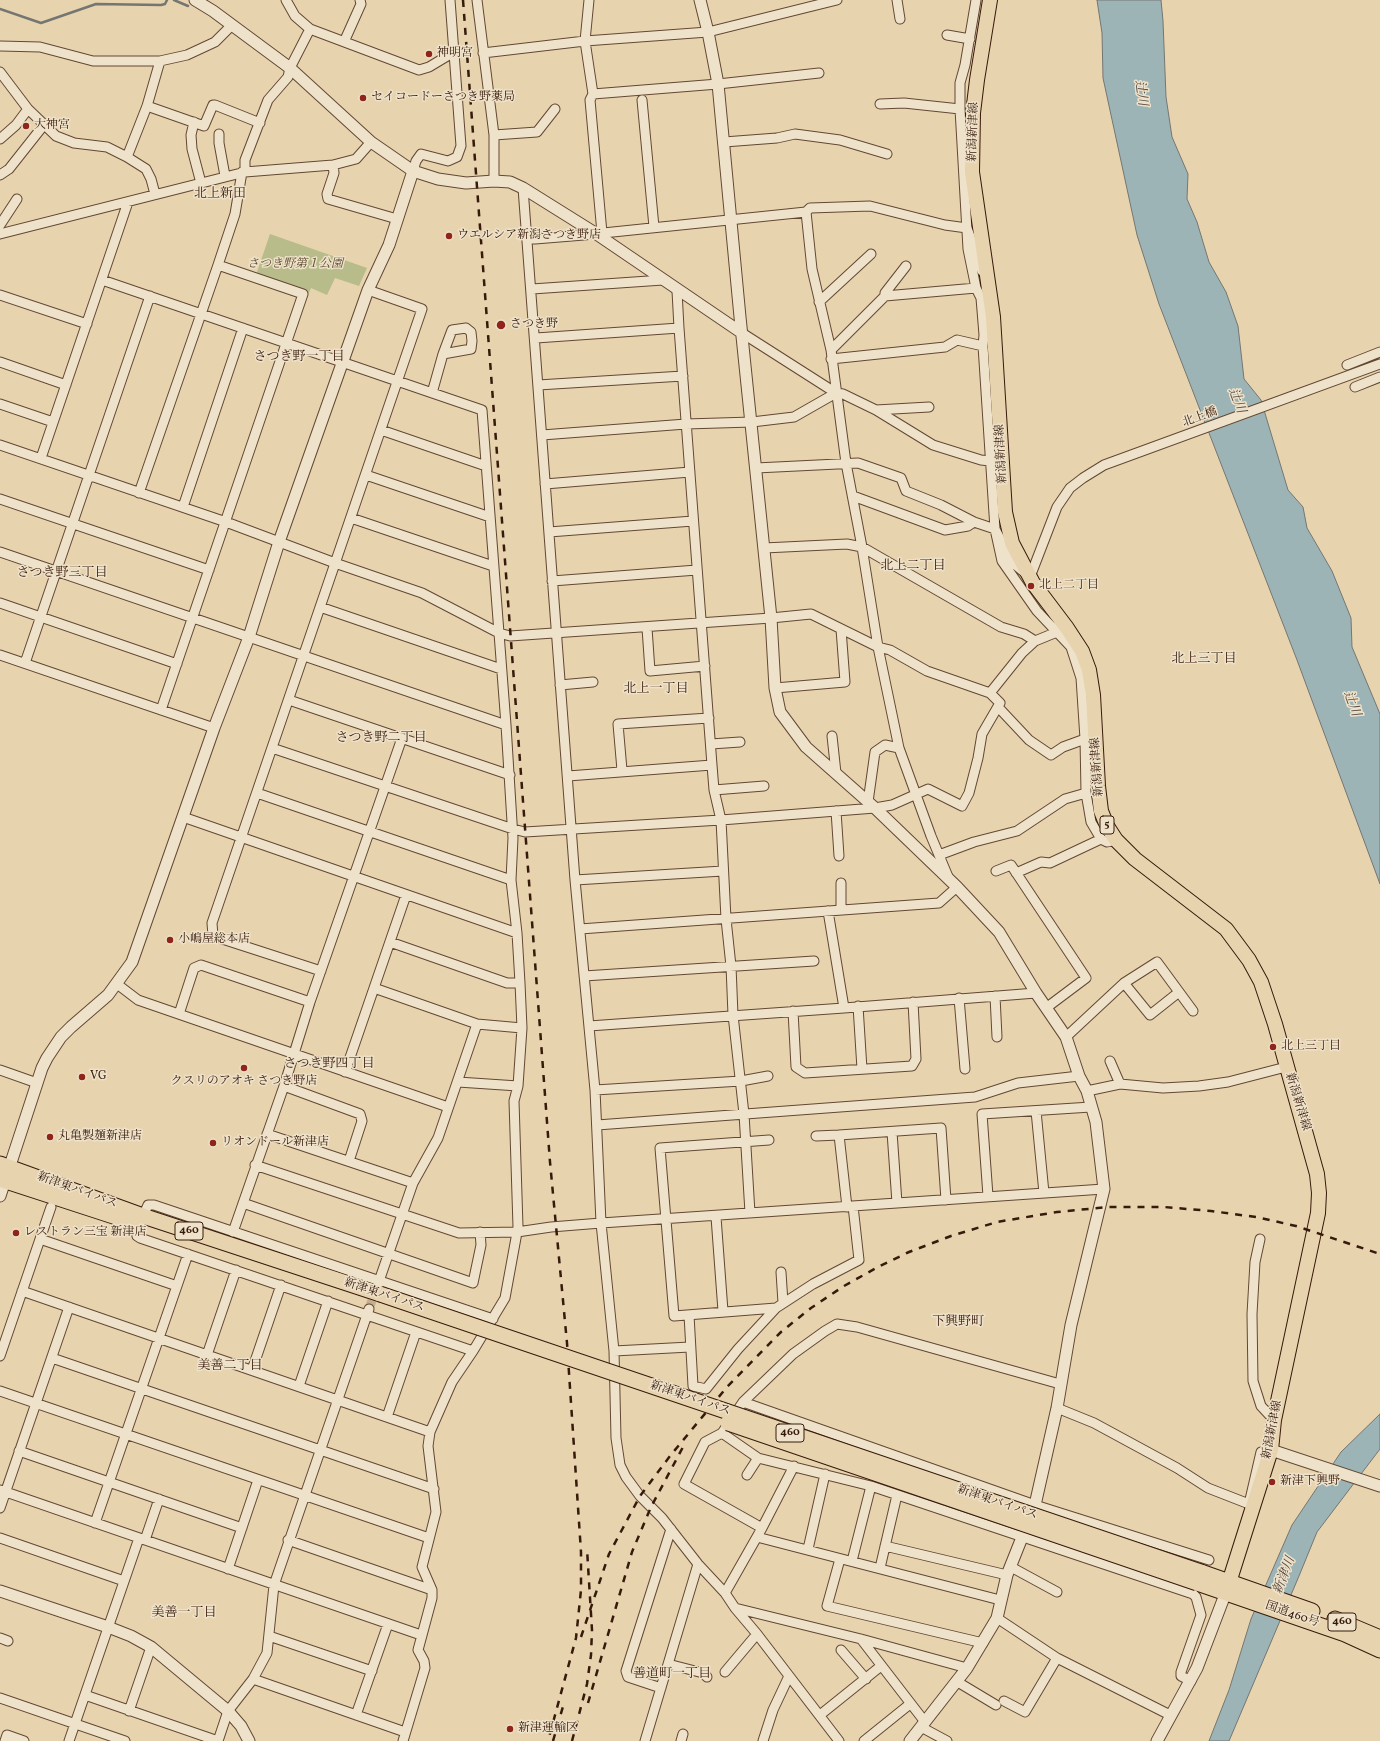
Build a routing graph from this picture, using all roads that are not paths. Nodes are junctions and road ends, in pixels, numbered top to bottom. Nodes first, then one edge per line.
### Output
1 (195, 0) edge
2 (286, 0) edge
3 (360, 0) edge
4 (450, 0) edge
5 (478, 0) edge
6 (588, 0) edge
7 (700, 0) edge
8 (832, 0) edge
9 (897, 0) edge
10 (976, 0) edge
11 (990, 0) edge
12 (900, 19) dead end
13 (231, 26) junction
14 (310, 29) junction
15 (708, 32) junction
16 (947, 35) dead end
17 (970, 39) junction
18 (585, 40) junction
19 (344, 42) junction
20 (0, 46) edge
21 (454, 52) junction
22 (483, 53) junction
23 (160, 61) junction
24 (290, 68) junction
25 (0, 72) edge
26 (819, 73) dead end
27 (718, 84) junction
28 (593, 94) junction
29 (642, 100) dead end
30 (880, 104) dead end
31 (147, 106) junction
32 (28, 109) junction
33 (556, 109) dead end
34 (960, 109) junction
35 (194, 122) junction
36 (260, 123) junction
37 (43, 126) junction
38 (219, 134) dead end
39 (494, 135) junction
40 (0, 139) edge
41 (371, 142) junction
42 (724, 142) junction
43 (887, 154) dead end
44 (127, 157) junction
45 (333, 165) junction
46 (413, 171) junction
47 (243, 172) junction
48 (0, 175) edge
49 (225, 176) junction
50 (494, 181) junction
51 (201, 183) junction
52 (523, 188) junction
53 (155, 194) junction
54 (17, 199) dead end
55 (128, 202) junction
56 (806, 212) junction
57 (397, 219) junction
58 (731, 219) junction
59 (0, 225) edge
60 (654, 227) junction
61 (967, 228) junction
62 (598, 233) junction
63 (0, 234) edge
64 (527, 238) junction
65 (871, 254) dead end
66 (218, 265) junction
67 (906, 266) dead end
68 (102, 280) junction
69 (662, 280) junction
70 (989, 280) junction
71 (976, 288) junction
72 (532, 289) junction
73 (368, 290) junction
74 (677, 291) junction
75 (0, 295) edge
76 (150, 296) junction
77 (885, 296) junction
78 (819, 302) junction
79 (201, 314) junction
80 (86, 324) junction
81 (243, 328) junction
82 (679, 328) junction
83 (742, 333) junction
84 (536, 338) junction
85 (287, 343) junction
86 (983, 346) junction
87 (1380, 352) edge
88 (443, 354) dead end
89 (831, 354) junction
90 (0, 362) edge
91 (342, 362) junction
92 (1347, 364) dead end
93 (1380, 364) edge
94 (683, 376) junction
95 (1380, 377) edge
96 (398, 381) junction
97 (66, 385) junction
98 (538, 385) junction
99 (1355, 387) dead end
100 (432, 393) junction
101 (836, 393) junction
102 (0, 404) edge
103 (929, 407) dead end
104 (876, 410) junction
105 (53, 422) junction
106 (752, 422) junction
107 (686, 424) junction
108 (381, 430) junction
109 (542, 435) junction
110 (0, 445) edge
111 (41, 458) junction
112 (990, 461) junction
113 (846, 463) junction
114 (486, 466) junction
115 (756, 468) junction
116 (690, 472) junction
117 (366, 474) junction
118 (88, 475) junction
119 (545, 484) junction
120 (139, 493) junction
121 (853, 496) junction
122 (0, 499) edge
123 (183, 507) junction
124 (490, 517) junction
125 (351, 518) junction
126 (693, 521) junction
127 (226, 522) junction
128 (974, 522) junction
129 (72, 523) junction
130 (995, 529) junction
131 (549, 532) junction
132 (279, 542) junction
133 (862, 547) junction
134 (764, 548) junction
135 (0, 552) edge
136 (336, 563) junction
137 (493, 566) junction
138 (209, 570) junction
139 (697, 570) junction
140 (56, 572) junction
141 (1032, 580) junction
142 (552, 581) junction
143 (0, 603) edge
144 (320, 607) junction
145 (40, 617) junction
146 (193, 618) junction
147 (771, 618) junction
148 (701, 623) junction
149 (647, 628) junction
150 (841, 629) junction
151 (1057, 632) junction
152 (499, 633) junction
153 (556, 633) junction
154 (249, 637) junction
155 (1035, 641) junction
156 (878, 647) junction
157 (0, 655) edge
158 (304, 656) junction
159 (25, 664) junction
160 (177, 664) junction
161 (705, 666) junction
162 (501, 669) junction
163 (593, 682) dead end
164 (560, 685) junction
165 (774, 688) junction
166 (990, 692) junction
167 (289, 700) junction
168 (998, 707) junction
169 (161, 710) junction
170 (709, 718) junction
171 (506, 725) junction
172 (214, 728) junction
173 (832, 736) dead end
174 (402, 738) junction
175 (1085, 739) junction
176 (740, 742) dead end
177 (711, 744) junction
178 (272, 748) junction
179 (899, 748) junction
180 (712, 765) junction
181 (622, 770) junction
182 (836, 773) junction
183 (510, 775) junction
184 (568, 776) junction
185 (385, 786) junction
186 (764, 786) dead end
187 (714, 790) junction
188 (916, 793) junction
189 (1086, 793) junction
190 (257, 794) junction
191 (871, 805) junction
192 (836, 811) junction
193 (183, 817) junction
194 (721, 820) junction
195 (572, 828) junction
196 (513, 829) junction
197 (370, 832) junction
198 (241, 839) junction
199 (1101, 839) junction
200 (1116, 840) junction
201 (939, 855) junction
202 (839, 856) dead end
203 (723, 871) junction
204 (996, 871) dead end
205 (1016, 873) junction
206 (354, 877) junction
207 (510, 880) junction
208 (576, 880) junction
209 (841, 883) dead end
210 (954, 885) junction
211 (406, 895) junction
212 (841, 909) junction
213 (828, 911) junction
214 (726, 918) junction
215 (580, 929) junction
216 (517, 933) junction
217 (390, 942) junction
218 (814, 961) dead end
219 (731, 966) junction
220 (321, 971) junction
221 (584, 976) junction
222 (520, 983) junction
223 (1124, 983) junction
224 (117, 984) junction
225 (374, 988) junction
226 (1179, 992) junction
227 (1036, 993) junction
228 (995, 996) junction
229 (959, 998) junction
230 (310, 1002) junction
231 (913, 1002) junction
232 (858, 1006) junction
233 (844, 1008) junction
234 (1046, 1008) junction
235 (793, 1011) junction
236 (1193, 1011) dead end
237 (179, 1014) junction
238 (733, 1015) junction
239 (477, 1024) junction
240 (589, 1026) junction
241 (522, 1028) junction
242 (997, 1037) dead end
243 (1066, 1038) junction
244 (294, 1055) junction
245 (1110, 1061) dead end
246 (1286, 1067) junction
247 (862, 1069) junction
248 (965, 1069) dead end
249 (0, 1070) edge
250 (345, 1072) junction
251 (768, 1076) dead end
252 (1079, 1076) junction
253 (740, 1081) junction
254 (458, 1082) junction
255 (38, 1083) junction
256 (1120, 1084) junction
257 (284, 1086) junction
258 (518, 1086) junction
259 (595, 1090) junction
260 (1087, 1091) junction
261 (448, 1107) junction
262 (1091, 1107) junction
263 (1036, 1112) junction
264 (744, 1114) junction
265 (598, 1125) junction
266 (892, 1132) junction
267 (267, 1134) junction
268 (839, 1135) junction
269 (816, 1136) dead end
270 (769, 1140) dead end
271 (745, 1142) junction
272 (350, 1161) junction
273 (255, 1165) junction
274 (4, 1172) edge
275 (413, 1183) junction
276 (1104, 1189) junction
277 (1044, 1193) junction
278 (0, 1196) edge
279 (988, 1196) junction
280 (946, 1200) junction
281 (243, 1203) junction
282 (897, 1203) junction
283 (51, 1207) dead end
284 (850, 1207) junction
285 (750, 1213) junction
286 (402, 1214) junction
287 (716, 1217) junction
288 (666, 1219) junction
289 (141, 1221) junction
290 (601, 1223) junction
291 (233, 1232) junction
292 (480, 1232) junction
293 (517, 1232) junction
294 (40, 1239) junction
295 (1260, 1239) dead end
296 (389, 1253) junction
297 (188, 1254) junction
298 (236, 1270) junction
299 (781, 1272) dead end
300 (177, 1286) junction
301 (281, 1286) junction
302 (22, 1291) junction
303 (375, 1298) junction
304 (328, 1301) junction
305 (780, 1305) junction
306 (69, 1308) junction
307 (723, 1311) junction
308 (689, 1315) junction
309 (493, 1319) junction
310 (416, 1332) junction
311 (159, 1338) junction
312 (690, 1347) junction
313 (473, 1351) junction
314 (614, 1351) junction
315 (206, 1355) junction
316 (0, 1356) edge
317 (52, 1358) junction
318 (252, 1370) junction
319 (1060, 1384) junction
320 (298, 1386) junction
321 (142, 1389) junction
322 (0, 1391) edge
323 (338, 1400) junction
324 (743, 1402) junction
325 (36, 1403) junction
326 (1057, 1408) junction
327 (386, 1417) junction
328 (1274, 1420) junction
329 (430, 1432) junction
330 (722, 1433) junction
331 (126, 1434) junction
332 (320, 1450) junction
333 (20, 1451) junction
334 (1270, 1453) junction
335 (758, 1458) junction
336 (794, 1466) junction
337 (825, 1474) junction
338 (747, 1475) dead end
339 (258, 1480) junction
340 (110, 1482) junction
341 (871, 1486) junction
342 (1380, 1486) edge
343 (434, 1489) junction
344 (3, 1491) edge
345 (896, 1495) junction
346 (305, 1496) junction
347 (160, 1500) junction
348 (1035, 1504) junction
349 (0, 1508) edge
350 (95, 1523) junction
351 (242, 1528) junction
352 (762, 1528) junction
353 (671, 1529) junction
354 (757, 1537) junction
355 (1023, 1537) junction
356 (0, 1538) edge
357 (429, 1538) junction
358 (142, 1539) junction
359 (288, 1540) junction
360 (885, 1546) junction
361 (808, 1549) junction
362 (840, 1559) junction
363 (852, 1561) junction
364 (698, 1564) junction
365 (880, 1568) junction
366 (228, 1569) junction
367 (1009, 1571) junction
368 (1202, 1572) junction
369 (124, 1581) junction
370 (274, 1585) junction
371 (1227, 1587) junction
372 (432, 1590) junction
373 (0, 1591) edge
374 (1056, 1592) dead end
375 (725, 1593) junction
376 (1000, 1600) junction
377 (735, 1608) junction
378 (1301, 1613) junction
379 (997, 1618) junction
380 (388, 1624) junction
381 (108, 1627) junction
382 (757, 1634) junction
383 (421, 1635) junction
384 (269, 1636) junction
385 (1380, 1638) edge
386 (861, 1639) junction
387 (983, 1643) junction
388 (151, 1647) junction
389 (841, 1650) dead end
390 (1380, 1650) edge
391 (1058, 1658) junction
392 (668, 1664) junction
393 (881, 1666) junction
394 (967, 1668) junction
395 (372, 1671) junction
396 (725, 1672) dead end
397 (790, 1676) junction
398 (707, 1677) dead end
399 (866, 1678) junction
400 (253, 1679) junction
401 (956, 1681) junction
402 (1191, 1682) junction
403 (661, 1688) junction
404 (85, 1695) junction
405 (0, 1698) edge
406 (910, 1704) junction
407 (129, 1710) junction
408 (228, 1711) junction
409 (356, 1715) junction
410 (1170, 1715) junction
411 (820, 1716) junction
412 (75, 1724) junction
413 (923, 1725) junction
414 (404, 1736) edge
415 (5, 1741) edge
416 (24, 1741) edge
417 (69, 1741) edge
418 (125, 1741) edge
419 (249, 1741) edge
420 (646, 1741) edge
421 (763, 1741) edge
422 (839, 1741) edge
423 (864, 1741) edge
424 (910, 1741) edge
425 (947, 1741) edge
426 (1157, 1741) edge

1 - 13 street
2 - 14 street
3 - 19 street
4 - 21 street
5 - 22 street
6 - 18 street
7 - 15 street
8 - 15 street
9 - 12 street
10 - 17 street
11 - 70 main road, 新潟新津線 / 5
13 - 23 street
13 - 24 street
14 - 19 street
14 - 24 street
15 - 18 street
15 - 27 street
16 - 17 street
17 - 34 street
18 - 22 street
18 - 28 street
19 - 21 street
20 - 23 street
21 - 46 street
22 - 39 street
23 - 31 street
24 - 36 street
24 - 41 street
25 - 32 street
26 - 27 street
27 - 28 street
27 - 42 street
28 - 62 street
29 - 60 street
30 - 34 street
31 - 35 street
31 - 44 street
32 - 37 street
32 - 40 street
33 - 39 street
34 - 61 street
35 - 36 street
35 - 51 street
36 - 47 street
37 - 44 street
37 - 48 street
38 - 49 street
39 - 50 street
41 - 45 street
41 - 46 street
42 - 43 street
42 - 58 street
44 - 53 street
45 - 47 street
45 - 57 street
46 - 50 street
46 - 57 street
47 - 49 street
47 - 66 street
49 - 51 street
50 - 52 street
51 - 53 street
52 - 62 street
52 - 64 street
53 - 55 street
54 - 59 street
55 - 63 street
55 - 68 street
56 - 58 street
56 - 61 street
56 - 78 street
57 - 73 street
58 - 60 street
58 - 83 street
60 - 62 street
61 - 70 street
61 - 71 street
62 - 64 street
62 - 69 street
64 - 72 street
65 - 78 street
66 - 79 street
66 - 85 street
67 - 77 street
68 - 76 street
68 - 80 street
69 - 72 street
69 - 74 street
70 - 141 main road, 新潟新津線 / 5
71 - 77 street
71 - 86 street
72 - 84 street
73 - 91 street
73 - 96 street
74 - 82 street
74 - 83 street
75 - 80 street
76 - 79 street
76 - 118 street
77 - 89 street
78 - 89 street
79 - 81 street
79 - 120 street
80 - 97 street
81 - 85 street
81 - 123 street
82 - 84 street
82 - 94 street
83 - 101 street
83 - 106 street
84 - 98 street
85 - 91 street
85 - 127 street
86 - 89 street
86 - 112 street
87 - 92 street
88 - 100 street
89 - 101 street
90 - 97 street
91 - 96 street
91 - 132 street
93 - 141 street, 北上橋
94 - 98 street
94 - 107 street
95 - 99 street
96 - 100 street
96 - 108 street
97 - 105 street
98 - 109 street
100 - 114 street
101 - 104 street
101 - 106 street
101 - 113 street
102 - 105 street
103 - 104 street
104 - 112 street
105 - 111 street
106 - 107 street
106 - 115 street
107 - 109 street
107 - 116 street
108 - 114 street
108 - 117 street
109 - 119 street
110 - 111 street
111 - 118 street
112 - 130 street
113 - 115 street
113 - 121 street
113 - 128 street
114 - 124 street
115 - 134 street
116 - 119 street
116 - 126 street
117 - 124 street
117 - 125 street
118 - 120 street
118 - 129 street
119 - 131 street
120 - 123 street
121 - 128 street
121 - 133 street
122 - 129 street
123 - 127 street
124 - 137 street
125 - 136 street
125 - 137 street
126 - 131 street
126 - 139 street
127 - 132 street
127 - 138 street
128 - 130 street
129 - 138 street
129 - 140 street
130 - 141 street
130 - 151 street
131 - 142 street
132 - 136 street
132 - 154 street
133 - 134 street
133 - 155 street
133 - 156 street
134 - 147 street
135 - 140 street
136 - 144 street
136 - 152 street
137 - 152 street
138 - 146 street
139 - 142 street
139 - 148 street
140 - 145 street
140 - 146 street
141 - 151 street
141 - 200 main road, 新潟新津線 / 5
142 - 153 street
143 - 145 street
144 - 158 street
144 - 162 street
145 - 159 street
145 - 160 street
146 - 154 street
146 - 160 street
147 - 148 street
147 - 150 street
147 - 165 street
148 - 149 street
148 - 161 street
149 - 153 street
149 - 161 street
150 - 156 street
150 - 165 street
151 - 155 street
151 - 175 street
152 - 153 street
152 - 162 street
153 - 164 street
154 - 158 street
154 - 172 street
155 - 166 street
156 - 166 street
156 - 179 street
157 - 159 street
158 - 167 street
158 - 171 street
159 - 169 street
160 - 169 street
161 - 170 street
162 - 171 street
163 - 164 street
164 - 184 street
165 - 182 street
166 - 168 street
167 - 174 street
167 - 178 street
168 - 175 street
168 - 188 street
169 - 172 street
170 - 177 street
170 - 181 street
171 - 183 street
172 - 193 street
173 - 182 street
174 - 183 street
174 - 185 street
175 - 189 street
176 - 177 street
177 - 180 street
178 - 185 street
178 - 190 street
179 - 188 street
179 - 191 street
180 - 181 street
180 - 187 street
181 - 184 street
182 - 191 street
183 - 196 street
184 - 195 street
185 - 196 street
185 - 197 street
186 - 187 street
187 - 194 street
188 - 191 street
188 - 201 street
189 - 199 street
189 - 201 street
190 - 197 street
190 - 198 street
191 - 192 street
191 - 210 street
192 - 194 street
192 - 202 street
193 - 198 street
193 - 224 street
194 - 195 street
194 - 203 street
195 - 196 street
195 - 208 street
196 - 207 street
197 - 206 street
197 - 207 street
198 - 206 street
198 - 220 street
199 - 200 street
199 - 205 street
200 - 246 main road, 新潟新津線 / 5
201 - 210 street
203 - 208 street
203 - 214 street
204 - 205 street
205 - 234 street
206 - 211 street
206 - 220 street
207 - 216 street
208 - 215 street
209 - 212 street
210 - 212 street
210 - 227 street
211 - 216 street
211 - 217 street
212 - 213 street
213 - 214 street
213 - 233 street
214 - 215 street
214 - 219 street
215 - 221 street
216 - 222 street
217 - 222 street
217 - 225 street
218 - 219 street
219 - 221 street
219 - 238 street
220 - 230 street
221 - 240 street
222 - 241 street
223 - 226 street
223 - 226 street
223 - 243 street
224 - 237 street
224 - 255 street
225 - 239 street
225 - 250 street
226 - 236 street
227 - 228 street
227 - 234 street
228 - 229 street
228 - 242 street
229 - 231 street
229 - 248 street
230 - 237 street
230 - 244 street
231 - 232 street
231 - 247 street
232 - 233 street
232 - 247 street
233 - 235 street
234 - 243 street
235 - 238 street
235 - 247 street
237 - 244 street
238 - 240 street
238 - 253 street
239 - 241 street
239 - 254 street
240 - 259 street
241 - 258 street
243 - 252 street
244 - 250 street
244 - 257 street
245 - 256 street
246 - 256 street
246 - 328 main road, 新潟新津線 / 5
249 - 255 street
250 - 261 street
251 - 253 street
252 - 260 street
252 - 264 street
253 - 259 street
253 - 264 street
254 - 258 street
254 - 261 street
255 - 274 street
256 - 260 street
257 - 267 street
257 - 272 street
258 - 293 street
259 - 265 street
260 - 262 street
261 - 275 street
262 - 263 street
262 - 276 street
263 - 277 street
263 - 279 street
264 - 265 street
264 - 271 street
265 - 290 street
266 - 268 street
266 - 280 street
266 - 282 street
267 - 272 street
267 - 273 street
268 - 269 street
268 - 284 street
270 - 271 street
271 - 285 street
271 - 288 street
272 - 275 street
273 - 281 street
273 - 286 street
274 - 278 street
274 - 289 highway, 新津東バイパス / 460
275 - 286 street
276 - 277 street
276 - 319 street
277 - 279 street
279 - 280 street
280 - 282 street
281 - 291 street
281 - 296 street
282 - 284 street
283 - 294 street
284 - 285 street
284 - 305 street
285 - 287 street
286 - 292 street
286 - 296 street
287 - 288 street
287 - 307 street
288 - 290 street
288 - 308 street
289 - 291 street
289 - 297 street
289 - 303 highway, 新津東バイパス / 460
290 - 293 street
290 - 314 street
291 - 303 street
292 - 293 street
292 - 296 street
293 - 309 street
294 - 300 street
294 - 302 street
295 - 328 street
296 - 303 street
297 - 298 street
297 - 300 street
298 - 301 street
298 - 315 street
299 - 305 street
300 - 311 street
301 - 304 street
301 - 318 street
302 - 306 street
302 - 316 street
303 - 304 street
303 - 309 street
303 - 310 street
303 - 323 street
303 - 368 highway, 新津東バイパス / 460, bridge
304 - 320 street
305 - 307 street
305 - 312 street
306 - 311 street
306 - 317 street
307 - 308 street
308 - 312 street
309 - 313 street
310 - 313 street
310 - 327 street
311 - 315 street
311 - 321 street
312 - 314 street
313 - 329 street
314 - 353 street
315 - 318 street
317 - 321 street
317 - 325 street
318 - 320 street
319 - 324 street
319 - 326 street
320 - 323 street
321 - 331 street
321 - 332 street
322 - 325 street
323 - 327 street
323 - 332 street
324 - 330 street
324 - 348 street
325 - 331 street
325 - 333 street
326 - 334 street
326 - 348 street
327 - 329 street
328 - 334 main road, 新潟新津線 / 5
329 - 343 street
330 - 335 street
330 - 352 street
331 - 339 street
331 - 340 street
332 - 343 street
332 - 346 street
333 - 340 street
333 - 344 street
334 - 342 street
334 - 371 main road, 新潟新津線 / 5
335 - 336 street
335 - 338 street
336 - 337 street
336 - 352 street
337 - 341 street
337 - 361 street
339 - 346 street
339 - 351 street
340 - 347 street
340 - 350 street
341 - 345 street
341 - 363 street
343 - 357 street
344 - 349 street
344 - 350 street
345 - 355 street
345 - 360 street
346 - 357 street
346 - 359 street
347 - 351 street
347 - 358 street
348 - 355 street
348 - 368 street
350 - 358 street
351 - 366 street
352 - 354 street
353 - 364 street
353 - 403 street
354 - 361 street
354 - 375 street
355 - 367 street
355 - 402 street
356 - 369 street
357 - 372 street
358 - 366 street
358 - 369 street
359 - 370 street
359 - 372 street
360 - 365 street
360 - 367 street
361 - 362 street
362 - 363 street
362 - 387 street
363 - 365 street
364 - 375 street
364 - 392 street
365 - 376 street
366 - 370 street
367 - 374 street
367 - 376 street
368 - 371 highway, 新津東バイパス / 460
369 - 381 street
370 - 380 street
370 - 384 street
371 - 378 highway, 国道460号 / 460
371 - 402 street
372 - 383 street
373 - 381 street
375 - 377 street
376 - 379 street
377 - 382 street
377 - 386 street
378 - 385 highway, 460
378 - 390 highway, 国道460号 / 460
379 - 387 street
379 - 391 street
380 - 383 street
380 - 395 street
381 - 388 street
381 - 404 street
382 - 396 street
382 - 397 street
383 - 414 street
384 - 395 street
384 - 400 street
386 - 393 street
386 - 394 street
387 - 394 street
388 - 407 street
388 - 408 street
389 - 399 street
391 - 401 street
391 - 410 street
392 - 398 street
392 - 403 street
393 - 399 street
393 - 406 street
394 - 401 street
395 - 409 street
397 - 411 street
397 - 421 street
399 - 411 street
400 - 408 street
400 - 409 street
401 - 413 street
402 - 410 street
403 - 420 street
404 - 407 street
404 - 412 street
405 - 412 street
406 - 413 street
406 - 423 street
407 - 408 street
408 - 419 street
409 - 414 street
410 - 426 street
411 - 422 street
412 - 417 street
412 - 418 street
413 - 424 street
413 - 425 street
415 - 416 street

